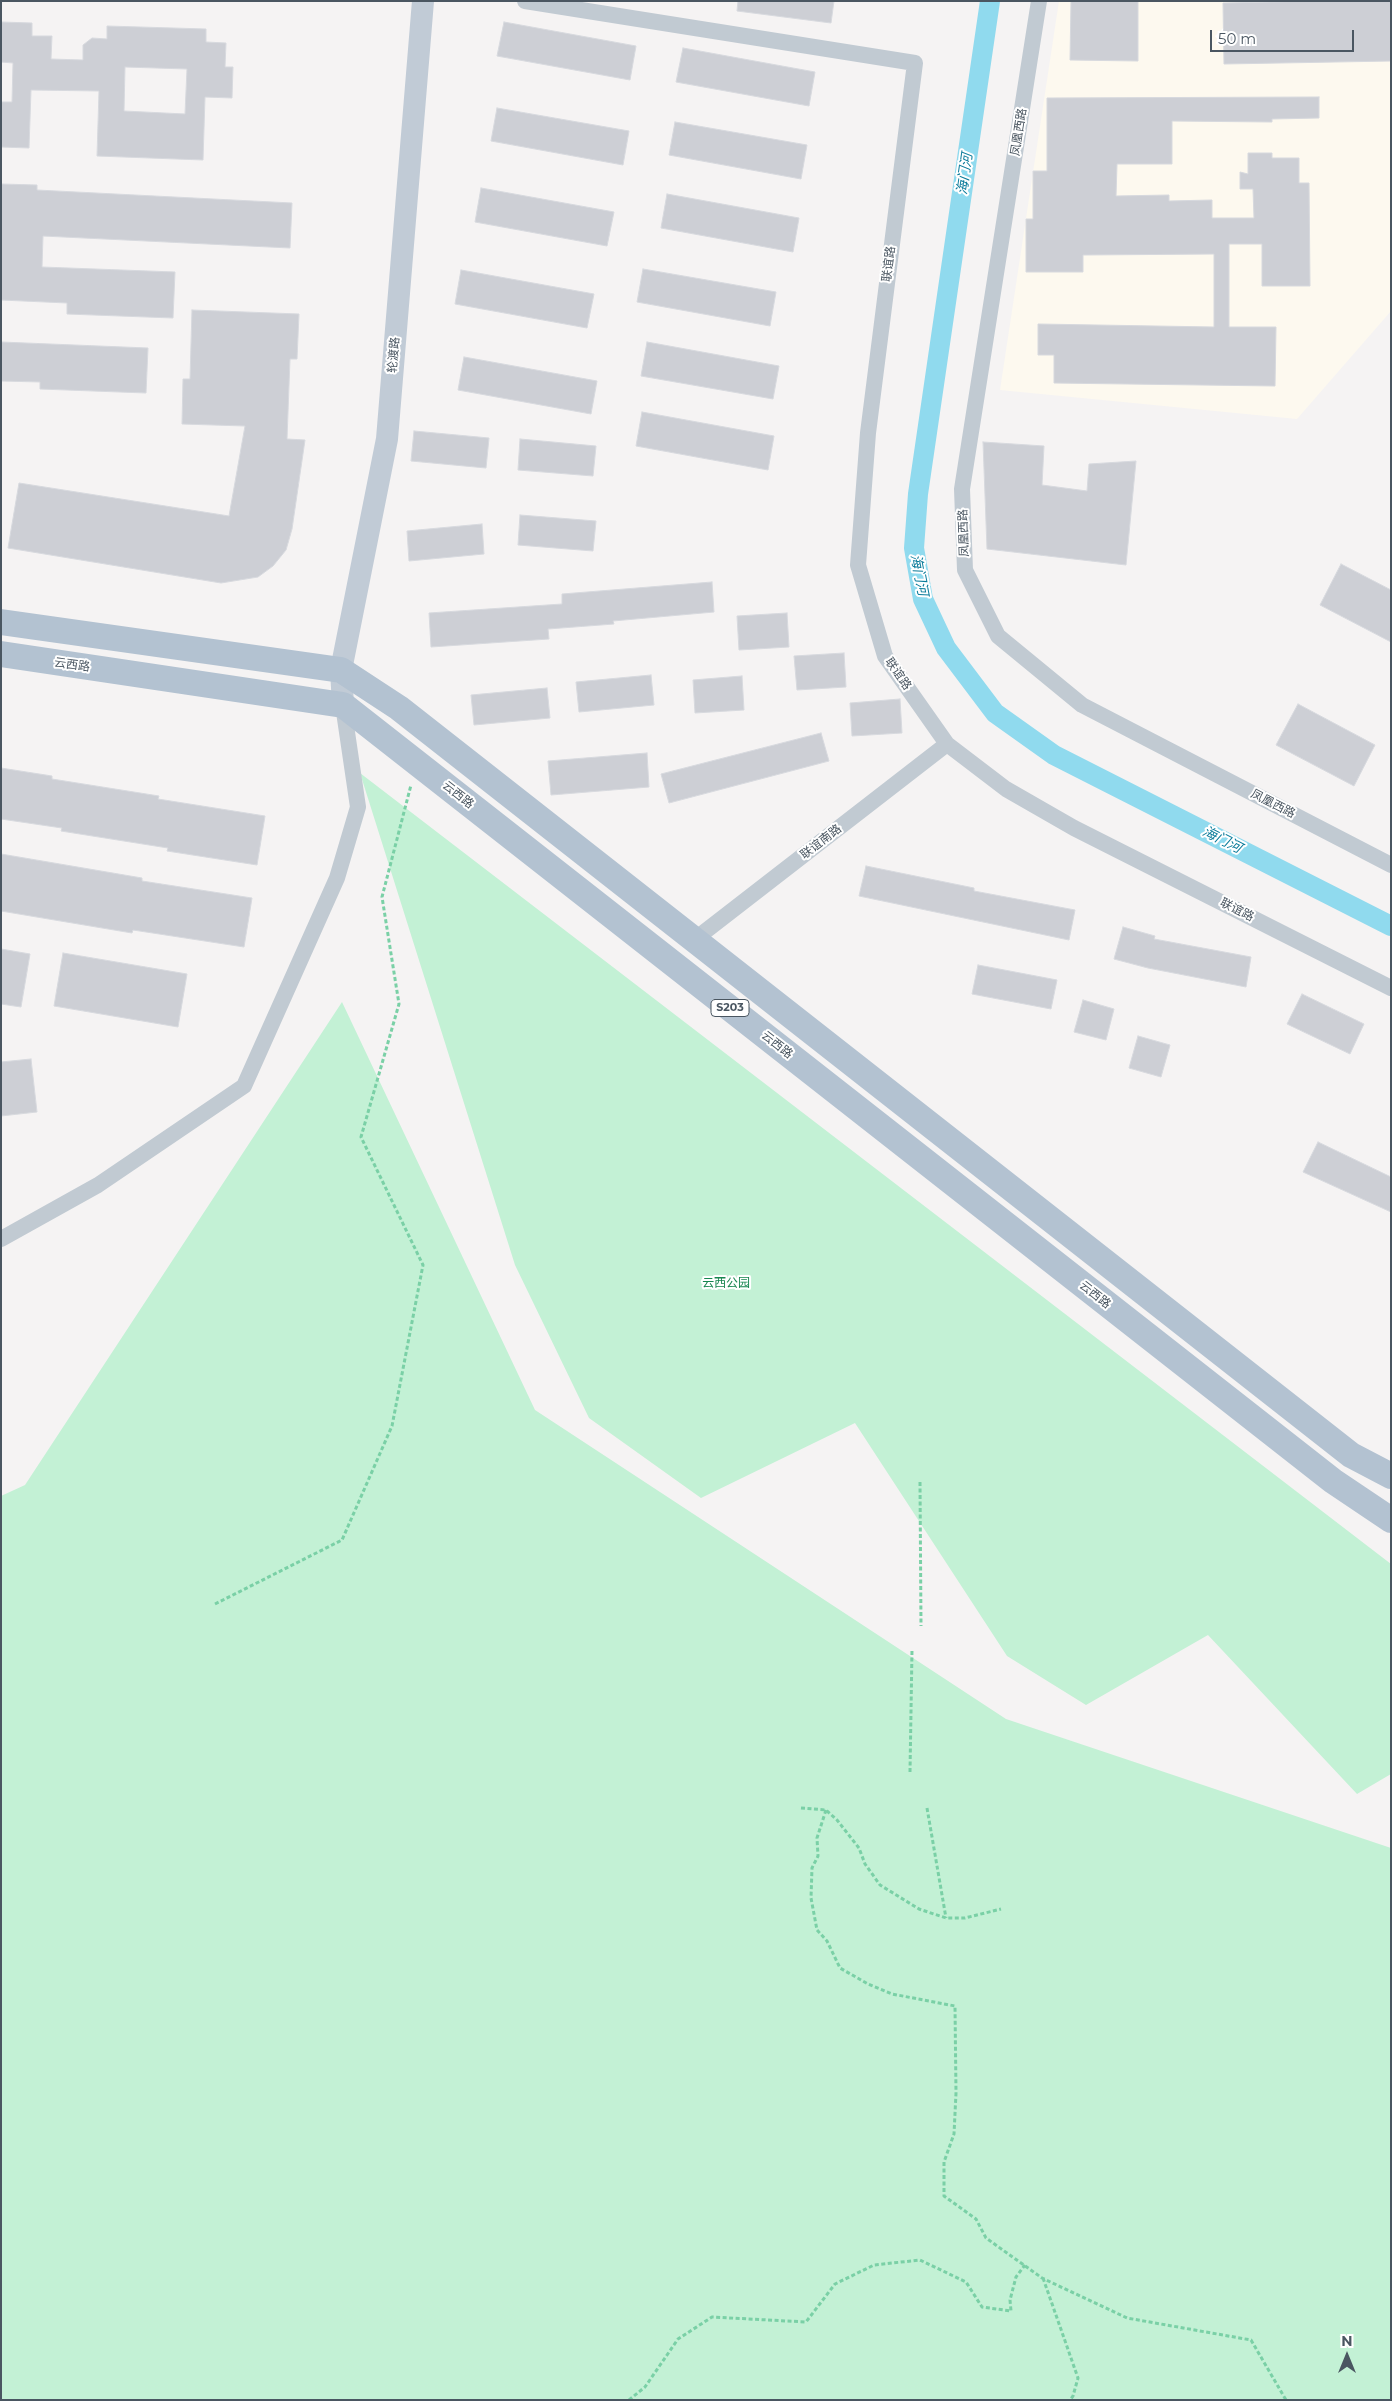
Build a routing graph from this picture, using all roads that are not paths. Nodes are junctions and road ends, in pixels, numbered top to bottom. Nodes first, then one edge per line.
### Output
1 (423, 1) edge
2 (525, 1) edge
3 (1039, 1) edge
4 (1, 622) edge
5 (1, 654) edge
6 (341, 670) junction
7 (343, 705) junction
8 (947, 744) junction
9 (1391, 865) edge
10 (694, 940) junction
11 (1391, 988) edge
12 (1, 1239) edge
13 (1391, 1476) edge
14 (1391, 1520) edge

1 - 6 main road, 轮渡路
2 - 8 street, 联谊路
3 - 9 street, 凤凰西路
4 - 6 main road, S203
5 - 7 main road, 云西路 / S203
6 - 7 main road, 轮渡路
6 - 10 main road, S203
7 - 12 street
7 - 14 main road, 云西路 / S203
8 - 10 street, 联谊南路
8 - 11 street, 联谊路
10 - 13 main road, S203

